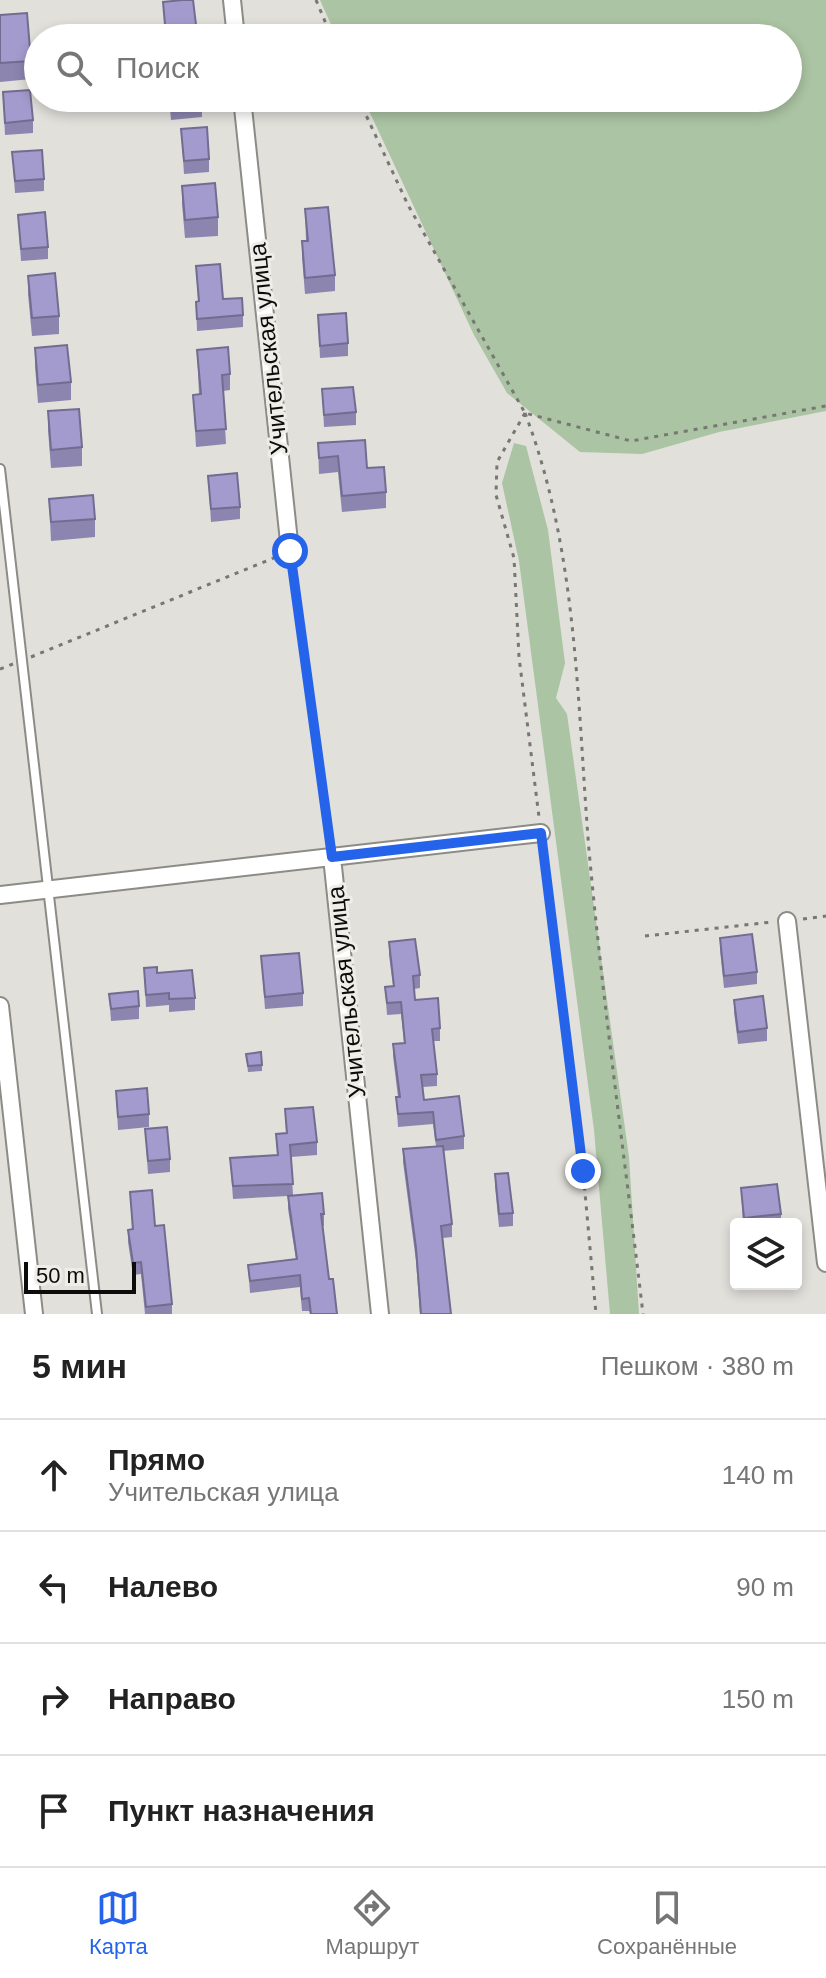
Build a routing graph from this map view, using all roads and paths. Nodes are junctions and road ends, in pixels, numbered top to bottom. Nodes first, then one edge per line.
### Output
1 (232, 0) edge
2 (316, 0) edge
3 (235, 24) edge
4 (326, 24) edge
5 (243, 112) edge
6 (365, 112) edge
7 (826, 406) edge
8 (525, 413) junction
9 (0, 469) edge
10 (290, 551) junction
11 (22, 660) junction
12 (0, 669) edge
13 (541, 833) junction
14 (332, 857) junction
15 (48, 889) junction
16 (0, 895) edge
17 (826, 916) edge
18 (787, 921) junction
19 (645, 936) dead end
20 (0, 1006) edge
21 (826, 1263) edge
22 (34, 1314) edge
23 (97, 1314) edge
24 (380, 1314) edge
25 (596, 1314) edge
26 (643, 1314) edge

1 - 3 street
2 - 4 path
5 - 10 street, Учительская улица
6 - 8 path
7 - 8 path
8 - 13 path
8 - 26 path
9 - 11 lane
10 - 11 path
10 - 14 path, Учительская улица
11 - 12 path
11 - 15 lane
13 - 14 street
13 - 25 path
14 - 15 street
14 - 24 street, Учительская улица
15 - 16 street
15 - 23 lane
17 - 18 path
18 - 19 path
18 - 21 street
20 - 22 street

